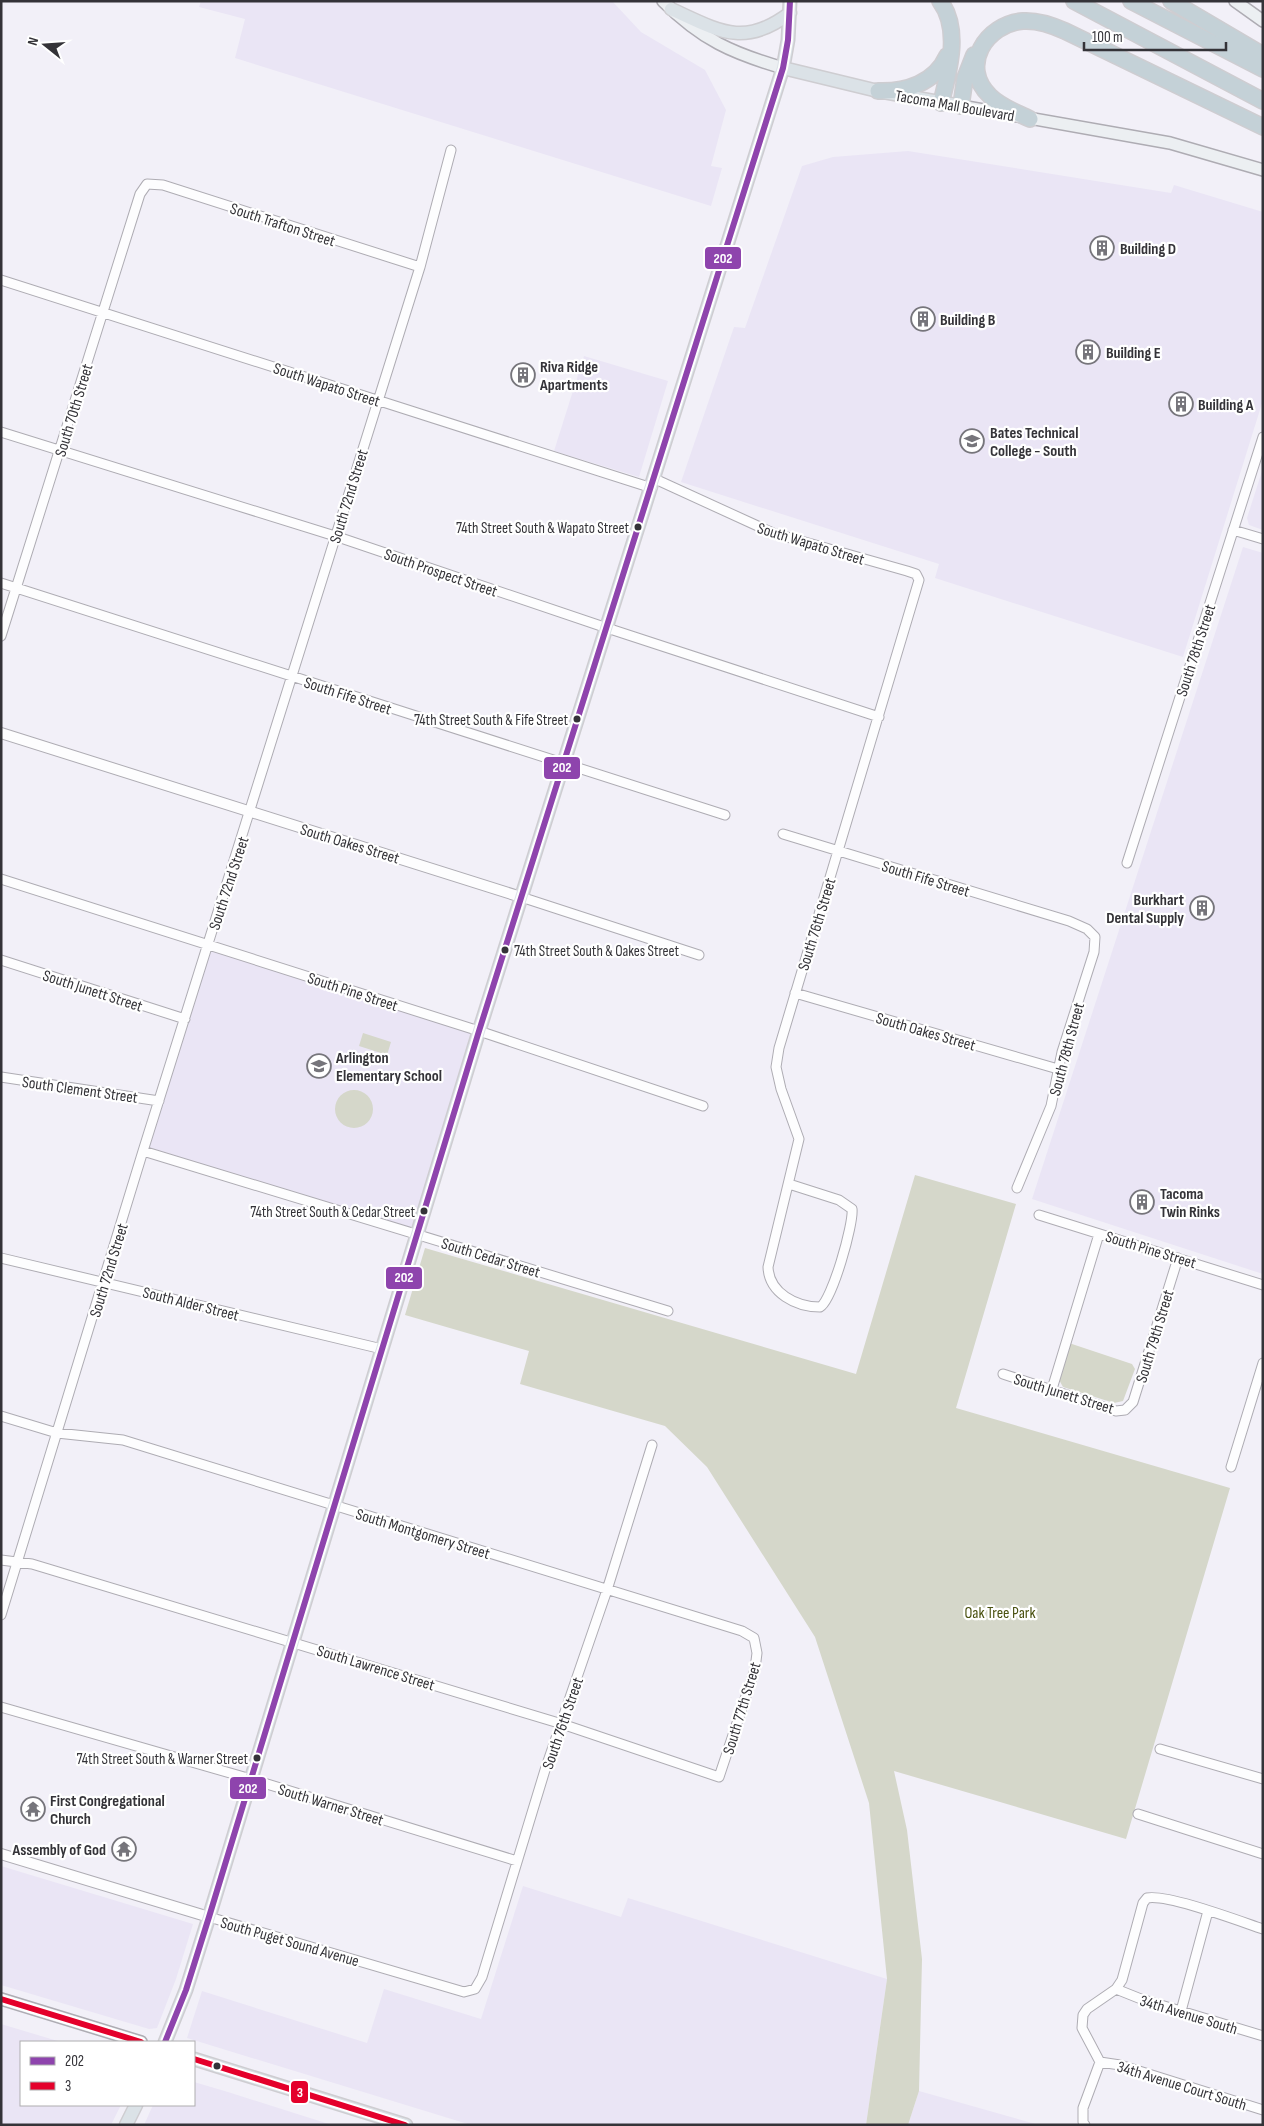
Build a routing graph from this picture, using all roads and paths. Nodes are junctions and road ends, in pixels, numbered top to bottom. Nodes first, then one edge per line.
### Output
1 (940, 1) edge
2 (1074, 1) edge
3 (1131, 1) edge
4 (1171, 1) edge
5 (1235, 1) edge
6 (667, 5) edge
7 (790, 7) edge
8 (1263, 21) edge
9 (986, 38) junction
10 (950, 45) junction
11 (1263, 55) edge
12 (783, 68) junction
13 (1263, 69) edge
14 (878, 91) junction
15 (1263, 101) edge
16 (941, 103) junction
17 (962, 106) junction
18 (1030, 119) junction
19 (1263, 127) edge
20 (452, 150) dead end
21 (1263, 170) edge
22 (146, 184) joint
23 (420, 267) junction
24 (1, 280) edge
25 (103, 312) junction
26 (377, 401) junction
27 (1, 432) edge
28 (1263, 437) edge
29 (60, 450) junction
30 (653, 483) junction
31 (1233, 530) junction
32 (335, 536) junction
33 (1263, 539) edge
34 (916, 574) joint
35 (1, 583) edge
36 (16, 588) junction
37 (607, 628) junction
38 (1, 636) edge
39 (292, 677) junction
40 (879, 717) junction
41 (1, 733) edge
42 (564, 764) junction
43 (251, 812) junction
44 (725, 815) dead end
45 (783, 834) dead end
46 (837, 851) junction
47 (1128, 863) dead end
48 (1, 879) edge
49 (521, 897) junction
50 (1069, 921) joint
51 (209, 945) junction
52 (699, 955) dead end
53 (1, 960) edge
54 (795, 993) junction
55 (186, 1019) junction
56 (479, 1031) junction
57 (1058, 1069) junction
58 (1, 1078) edge
59 (158, 1101) junction
60 (703, 1106) dead end
61 (143, 1151) junction
62 (789, 1184) junction
63 (1017, 1188) dead end
64 (1039, 1215) dead end
65 (416, 1234) junction
66 (1099, 1234) junction
67 (1, 1258) edge
68 (1178, 1258) junction
69 (104, 1282) junction
70 (1263, 1285) edge
71 (668, 1312) dead end
72 (382, 1349) junction
73 (1263, 1363) edge
74 (1003, 1374) dead end
75 (1052, 1389) junction
76 (1124, 1410) joint
77 (1, 1416) edge
78 (57, 1433) junction
79 (652, 1445) dead end
80 (1231, 1467) dead end
81 (335, 1506) junction
82 (1, 1560) edge
83 (18, 1562) junction
84 (607, 1590) junction
85 (1, 1615) edge
86 (754, 1638) joint
87 (293, 1642) junction
88 (1, 1707) edge
89 (562, 1724) junction
90 (1160, 1749) dead end
91 (718, 1777) joint
92 (251, 1779) junction
93 (1263, 1779) edge
94 (1138, 1814) dead end
95 (1, 1854) edge
96 (1263, 1854) edge
97 (517, 1861) junction
98 (1208, 1911) junction
99 (209, 1917) junction
100 (1263, 1929) edge
101 (1116, 1989) junction
102 (464, 1992) joint
103 (1, 1999) edge
104 (1181, 2011) junction
105 (1263, 2036) edge
106 (138, 2041) edge
107 (165, 2041) edge
108 (195, 2059) edge
109 (1100, 2062) junction
110 (136, 2106) edge
111 (1263, 2110) edge
112 (126, 2125) edge
113 (406, 2125) edge
114 (1085, 2125) edge

1 - 10 highway
2 - 15 highway
3 - 13 highway
4 - 11 highway
5 - 8 main road
6 - 7 main road
6 - 12 main road, Tacoma Mall Boulevard
7 - 12 main road
9 - 17 highway
9 - 18 highway
9 - 19 highway
10 - 14 highway
10 - 16 highway
12 - 14 main road, Tacoma Mall Boulevard
12 - 30 main road
14 - 16 main road, Tacoma Mall Boulevard
16 - 17 main road, Tacoma Mall Boulevard
17 - 18 main road, Tacoma Mall Boulevard
18 - 21 main road, Tacoma Mall Boulevard
20 - 23 street, South 72nd Street
22 - 23 street, South Trafton Street
22 - 25 street, South 70th Street
23 - 26 street, South 72nd Street
24 - 25 street, South Wapato Street
25 - 26 street, South Wapato Street
25 - 29 street, South 70th Street
26 - 30 street, South Wapato Street
26 - 32 street, South 72nd Street
27 - 29 street, South Prospect Street
28 - 31 street, South 78th Street
29 - 32 street, South Prospect Street
29 - 36 street, South 70th Street
30 - 34 street, South Wapato Street
30 - 37 main road
31 - 33 street
31 - 47 street, South 78th Street
32 - 37 street, South Prospect Street
32 - 39 street, South 72nd Street
34 - 40 street, South 76th Street
35 - 36 street, South Fife Street
36 - 38 street, South 70th Street
36 - 39 street, South Fife Street
37 - 40 street, South Prospect Street
37 - 42 main road
39 - 42 street, South Fife Street
39 - 43 street, South 72nd Street
40 - 46 street, South 76th Street
41 - 43 street, South Oakes Street
42 - 44 street, South Fife Street
42 - 49 main road
43 - 49 street, South Oakes Street
43 - 51 street, South 72nd Street
45 - 46 street, South Fife Street
46 - 50 street, South Fife Street
46 - 54 street, South 76th Street
48 - 51 street, South Pine Street
49 - 52 street, South Oakes Street
49 - 56 main road
50 - 57 street, South 78th Street
51 - 55 street, South 72nd Street
51 - 56 street, South Pine Street
53 - 55 street, South Junett Street
54 - 57 street, South Oakes Street
54 - 62 street, South 76th Street
55 - 59 street, South 72nd Street
56 - 60 street, South Pine Street
56 - 65 main road
57 - 63 street, South 78th Street
58 - 59 street, South Clement Street
59 - 61 street, South 72nd Street
61 - 65 street, South Cedar Street
61 - 69 street, South 72nd Street
62 - 62 street, South 76th Street
64 - 66 street, South Pine Street
65 - 71 street, South Cedar Street
65 - 72 main road
66 - 68 street, South Pine Street
66 - 75 street
67 - 69 street, South Alder Street
68 - 70 street, South Pine Street
68 - 76 street, South 79th Street
69 - 72 street, South Alder Street
69 - 78 street, South 72nd Street
72 - 81 main road
73 - 80 street
74 - 75 street, South Junett Street
75 - 76 street, South Junett Street
77 - 78 street, South Montgomery Street
78 - 81 street, South Montgomery Street
78 - 83 street, South 72nd Street
79 - 84 street, South 76th Street
81 - 84 street, South Montgomery Street
81 - 87 main road
82 - 83 street, South Lawrence Street
83 - 85 street, South 72nd Street
83 - 87 street, South Lawrence Street
84 - 86 street, South Montgomery Street
84 - 89 street, South 76th Street
86 - 91 street, South 77th Street
87 - 89 street, South Lawrence Street
87 - 92 main road
88 - 92 street, South Warner Street
89 - 91 street, South Lawrence Street
89 - 97 street, South 76th Street
90 - 93 street
92 - 97 street, South Warner Street
92 - 99 main road
94 - 96 street
95 - 99 street, South Puget Sound Avenue
97 - 102 street, South 76th Street
98 - 100 street
98 - 101 street
98 - 104 street
99 - 102 street, South Puget Sound Avenue
99 - 107 main road
101 - 104 street, 34th Avenue South
101 - 109 street
103 - 106 main road
104 - 105 street, 34th Avenue South
108 - 113 main road
109 - 111 street, 34th Avenue Court South
109 - 114 street
110 - 112 main road

